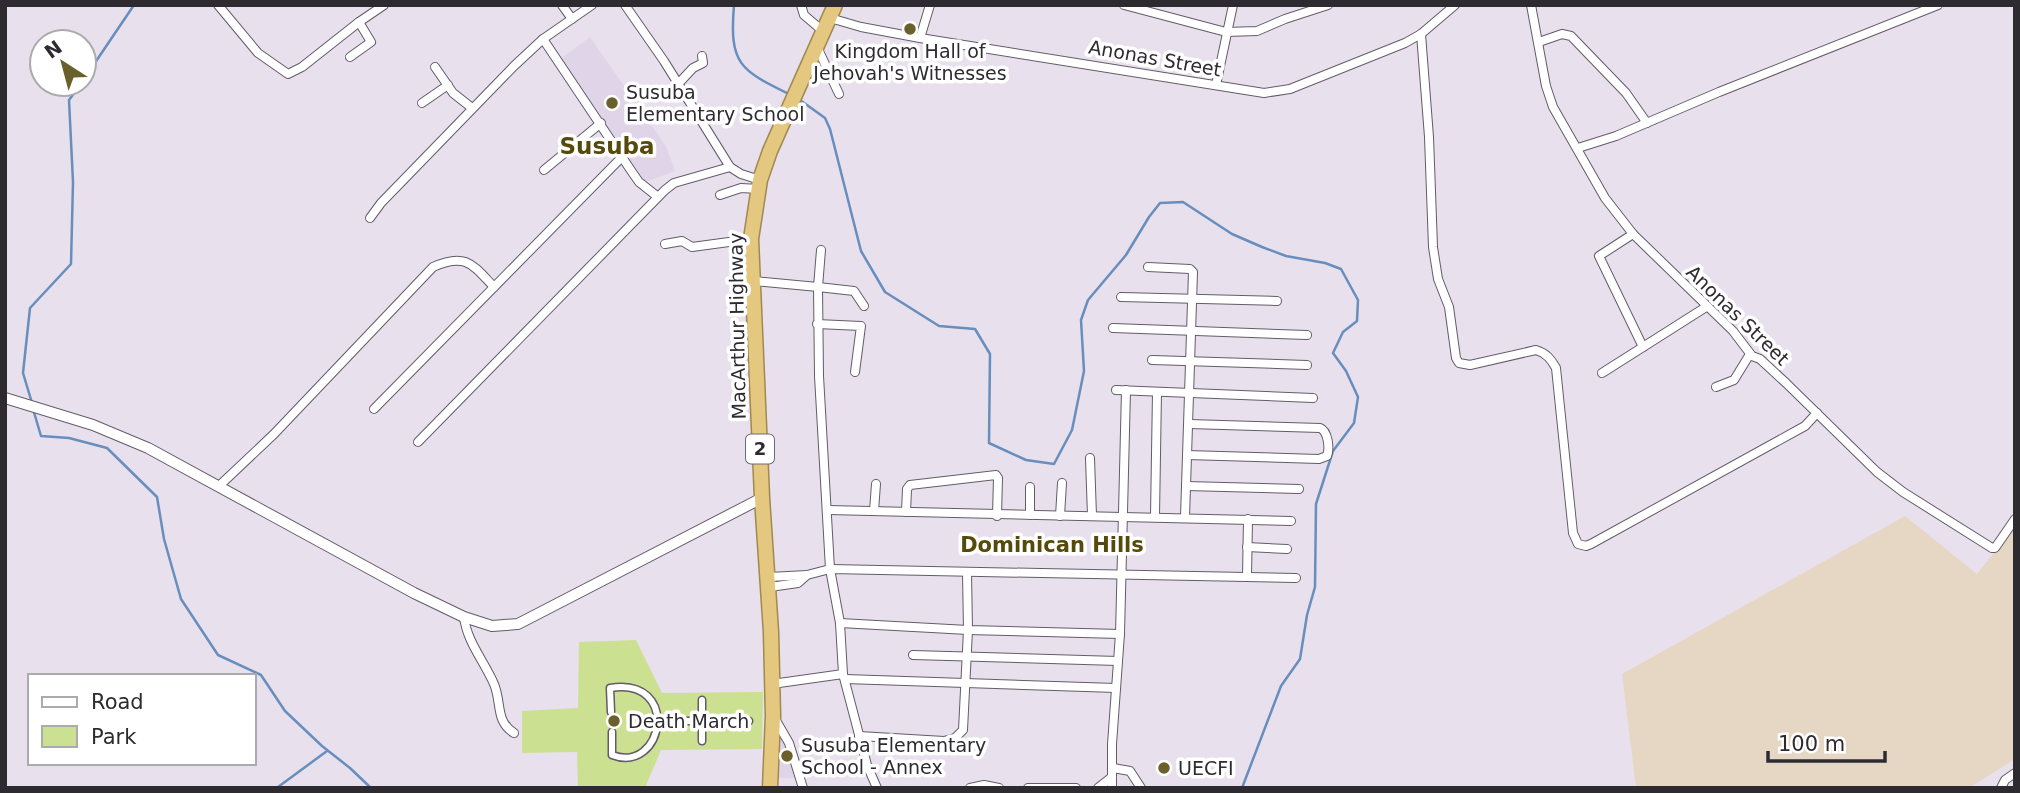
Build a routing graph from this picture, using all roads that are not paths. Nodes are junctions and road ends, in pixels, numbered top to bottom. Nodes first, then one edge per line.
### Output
1 (218, 5) edge
2 (384, 5) edge
3 (562, 5) edge
4 (593, 5) edge
5 (625, 5) edge
6 (801, 5) edge
7 (930, 5) edge
8 (1124, 5) edge
9 (1233, 5) edge
10 (1328, 5) edge
11 (1455, 5) edge
12 (1531, 5) edge
13 (1938, 5) edge
14 (833, 12) edge
15 (572, 19) junction
16 (359, 22) junction
17 (824, 32) junction
18 (1226, 32) junction
19 (1421, 34) junction
20 (920, 38) junction
21 (543, 39) junction
22 (1539, 42) junction
23 (817, 47) junction
24 (702, 55) dead end
25 (350, 57) dead end
26 (435, 67) dead end
27 (678, 84) junction
28 (448, 85) junction
29 (1216, 85) junction
30 (839, 94) dead end
31 (422, 103) dead end
32 (472, 108) junction
33 (601, 123) junction
34 (1647, 123) junction
35 (1578, 148) junction
36 (623, 156) junction
37 (730, 167) junction
38 (544, 170) dead end
39 (760, 184) junction
40 (720, 195) dead end
41 (659, 197) junction
42 (370, 218) dead end
43 (1633, 234) junction
44 (751, 239) junction
45 (665, 244) dead end
46 (821, 250) dead end
47 (1148, 267) dead end
48 (754, 281) junction
49 (494, 287) junction
50 (818, 287) junction
51 (1121, 297) dead end
52 (1191, 298) junction
53 (1277, 301) dead end
54 (864, 306) dead end
55 (1706, 307) junction
56 (817, 324) junction
57 (1114, 328) dead end
58 (1191, 330) junction
59 (1307, 335) dead end
60 (1643, 347) junction
61 (1750, 354) junction
62 (1152, 360) dead end
63 (1190, 361) junction
64 (1307, 365) dead end
65 (855, 372) dead end
66 (1602, 373) dead end
67 (1716, 387) dead end
68 (1116, 390) dead end
69 (1126, 390) junction
70 (1157, 392) junction
71 (1190, 392) junction
72 (5, 398) edge
73 (1313, 398) dead end
74 (374, 410) dead end
75 (1817, 413) junction
76 (1189, 424) junction
77 (418, 442) dead end
78 (1187, 455) junction
79 (1090, 458) dead end
80 (1062, 483) dead end
81 (876, 484) dead end
82 (219, 486) junction
83 (1186, 486) junction
84 (1030, 487) dead end
85 (1299, 489) dead end
86 (762, 498) junction
87 (828, 510) junction
88 (874, 511) junction
89 (906, 512) junction
90 (1030, 515) junction
91 (997, 516) junction
92 (1060, 516) junction
93 (1092, 516) junction
94 (1154, 516) junction
95 (1122, 517) junction
96 (1185, 517) junction
97 (1248, 519) junction
98 (2015, 519) edge
99 (1291, 521) dead end
100 (1247, 547) junction
101 (1287, 549) dead end
102 (830, 569) junction
103 (967, 573) junction
104 (1121, 575) junction
105 (1247, 577) junction
106 (1296, 578) dead end
107 (769, 582) junction
108 (464, 617) junction
109 (840, 623) junction
110 (968, 630) junction
111 (1120, 634) junction
112 (913, 655) dead end
113 (966, 657) junction
114 (1118, 661) junction
115 (844, 677) junction
116 (772, 684) junction
117 (965, 684) junction
118 (1116, 688) junction
119 (702, 700) dead end
120 (611, 712) dead end
121 (773, 716) junction
122 (657, 721) junction
123 (702, 721) junction
124 (748, 721) dead end
125 (612, 732) dead end
126 (514, 733) dead end
127 (859, 736) junction
128 (702, 741) dead end
129 (1113, 772) junction
130 (2015, 773) edge
131 (770, 788) edge
132 (803, 788) edge
133 (877, 788) edge
134 (970, 788) edge
135 (999, 788) edge
136 (1028, 788) edge
137 (1076, 788) edge
138 (1098, 788) edge
139 (1112, 788) edge
140 (1140, 788) edge
141 (2001, 788) edge

1 - 16 street
2 - 16 street
3 - 15 street
4 - 15 street
5 - 27 street
6 - 17 street
7 - 20 street
8 - 18 street
9 - 18 street
10 - 18 street
11 - 19 street, Anonas Street
12 - 22 street, Anonas Street
13 - 34 street
14 - 17 highway, MacArthur Highway / 2
14 - 20 street, Anonas Street
15 - 21 street
16 - 25 street
17 - 23 highway, MacArthur Highway / 2
18 - 29 street
19 - 29 street, Anonas Street
19 - 75 street
20 - 29 street, Anonas Street
21 - 32 street
21 - 33 street
22 - 34 street
22 - 35 street, Anonas Street
23 - 30 street
23 - 39 highway, MacArthur Highway / 2
24 - 27 street
26 - 28 street
27 - 37 street
28 - 31 street
28 - 32 street
32 - 42 street
33 - 36 street
33 - 38 street
34 - 35 street
35 - 43 street, Anonas Street
36 - 41 street
36 - 49 street
37 - 39 street
37 - 41 street
39 - 40 street
39 - 44 highway, MacArthur Highway / 2
41 - 77 street
43 - 55 street, Anonas Street
43 - 60 street
44 - 45 street
44 - 48 highway, MacArthur Highway / 2
46 - 50 street
47 - 52 street
48 - 50 street
48 - 86 highway, MacArthur Highway / 2
49 - 74 street
49 - 82 street
50 - 54 street
50 - 56 street
51 - 52 street
52 - 53 street
52 - 58 street
55 - 60 street
55 - 61 street, Anonas Street
56 - 65 street
56 - 87 street
57 - 58 street
58 - 59 street
58 - 63 street
60 - 66 street
61 - 67 street
61 - 75 street, Anonas Street
62 - 63 street
63 - 64 street
63 - 71 street
68 - 69 street
69 - 70 street
69 - 95 street
70 - 71 street
70 - 94 street
71 - 73 street
71 - 76 street
72 - 82 street
75 - 98 street, Anonas Street
76 - 78 street
76 - 78 street
78 - 83 street
79 - 93 street
80 - 92 street
81 - 88 street
82 - 108 street
83 - 85 street
83 - 96 street
84 - 90 street
86 - 107 highway, MacArthur Highway / 2
86 - 108 street
87 - 88 street
87 - 102 street
88 - 89 street
89 - 91 street
89 - 91 street
90 - 91 street
90 - 92 street
92 - 93 street
93 - 95 street
94 - 95 street
94 - 96 street
95 - 104 street
96 - 97 street
97 - 99 street
97 - 100 street
100 - 101 street
100 - 105 street
102 - 103 street
102 - 107 street
102 - 109 street
103 - 104 street
103 - 110 street
104 - 105 street
104 - 111 street
105 - 106 street
107 - 116 highway, MacArthur Highway / 2
108 - 126 street
109 - 110 street
109 - 115 street
110 - 111 street
110 - 113 street
111 - 114 street
112 - 113 street
113 - 114 street
113 - 117 street
114 - 118 street
115 - 116 street
115 - 117 street
115 - 127 street
116 - 121 highway, MacArthur Highway / 2
117 - 118 street
117 - 127 street
118 - 129 street
119 - 123 street
120 - 122 street
121 - 131 highway, MacArthur Highway / 2
121 - 132 street
122 - 123 street
122 - 125 street
123 - 124 street
123 - 128 street
127 - 133 street
129 - 138 street
129 - 139 street
129 - 140 street
130 - 141 street
134 - 135 street
136 - 137 street

